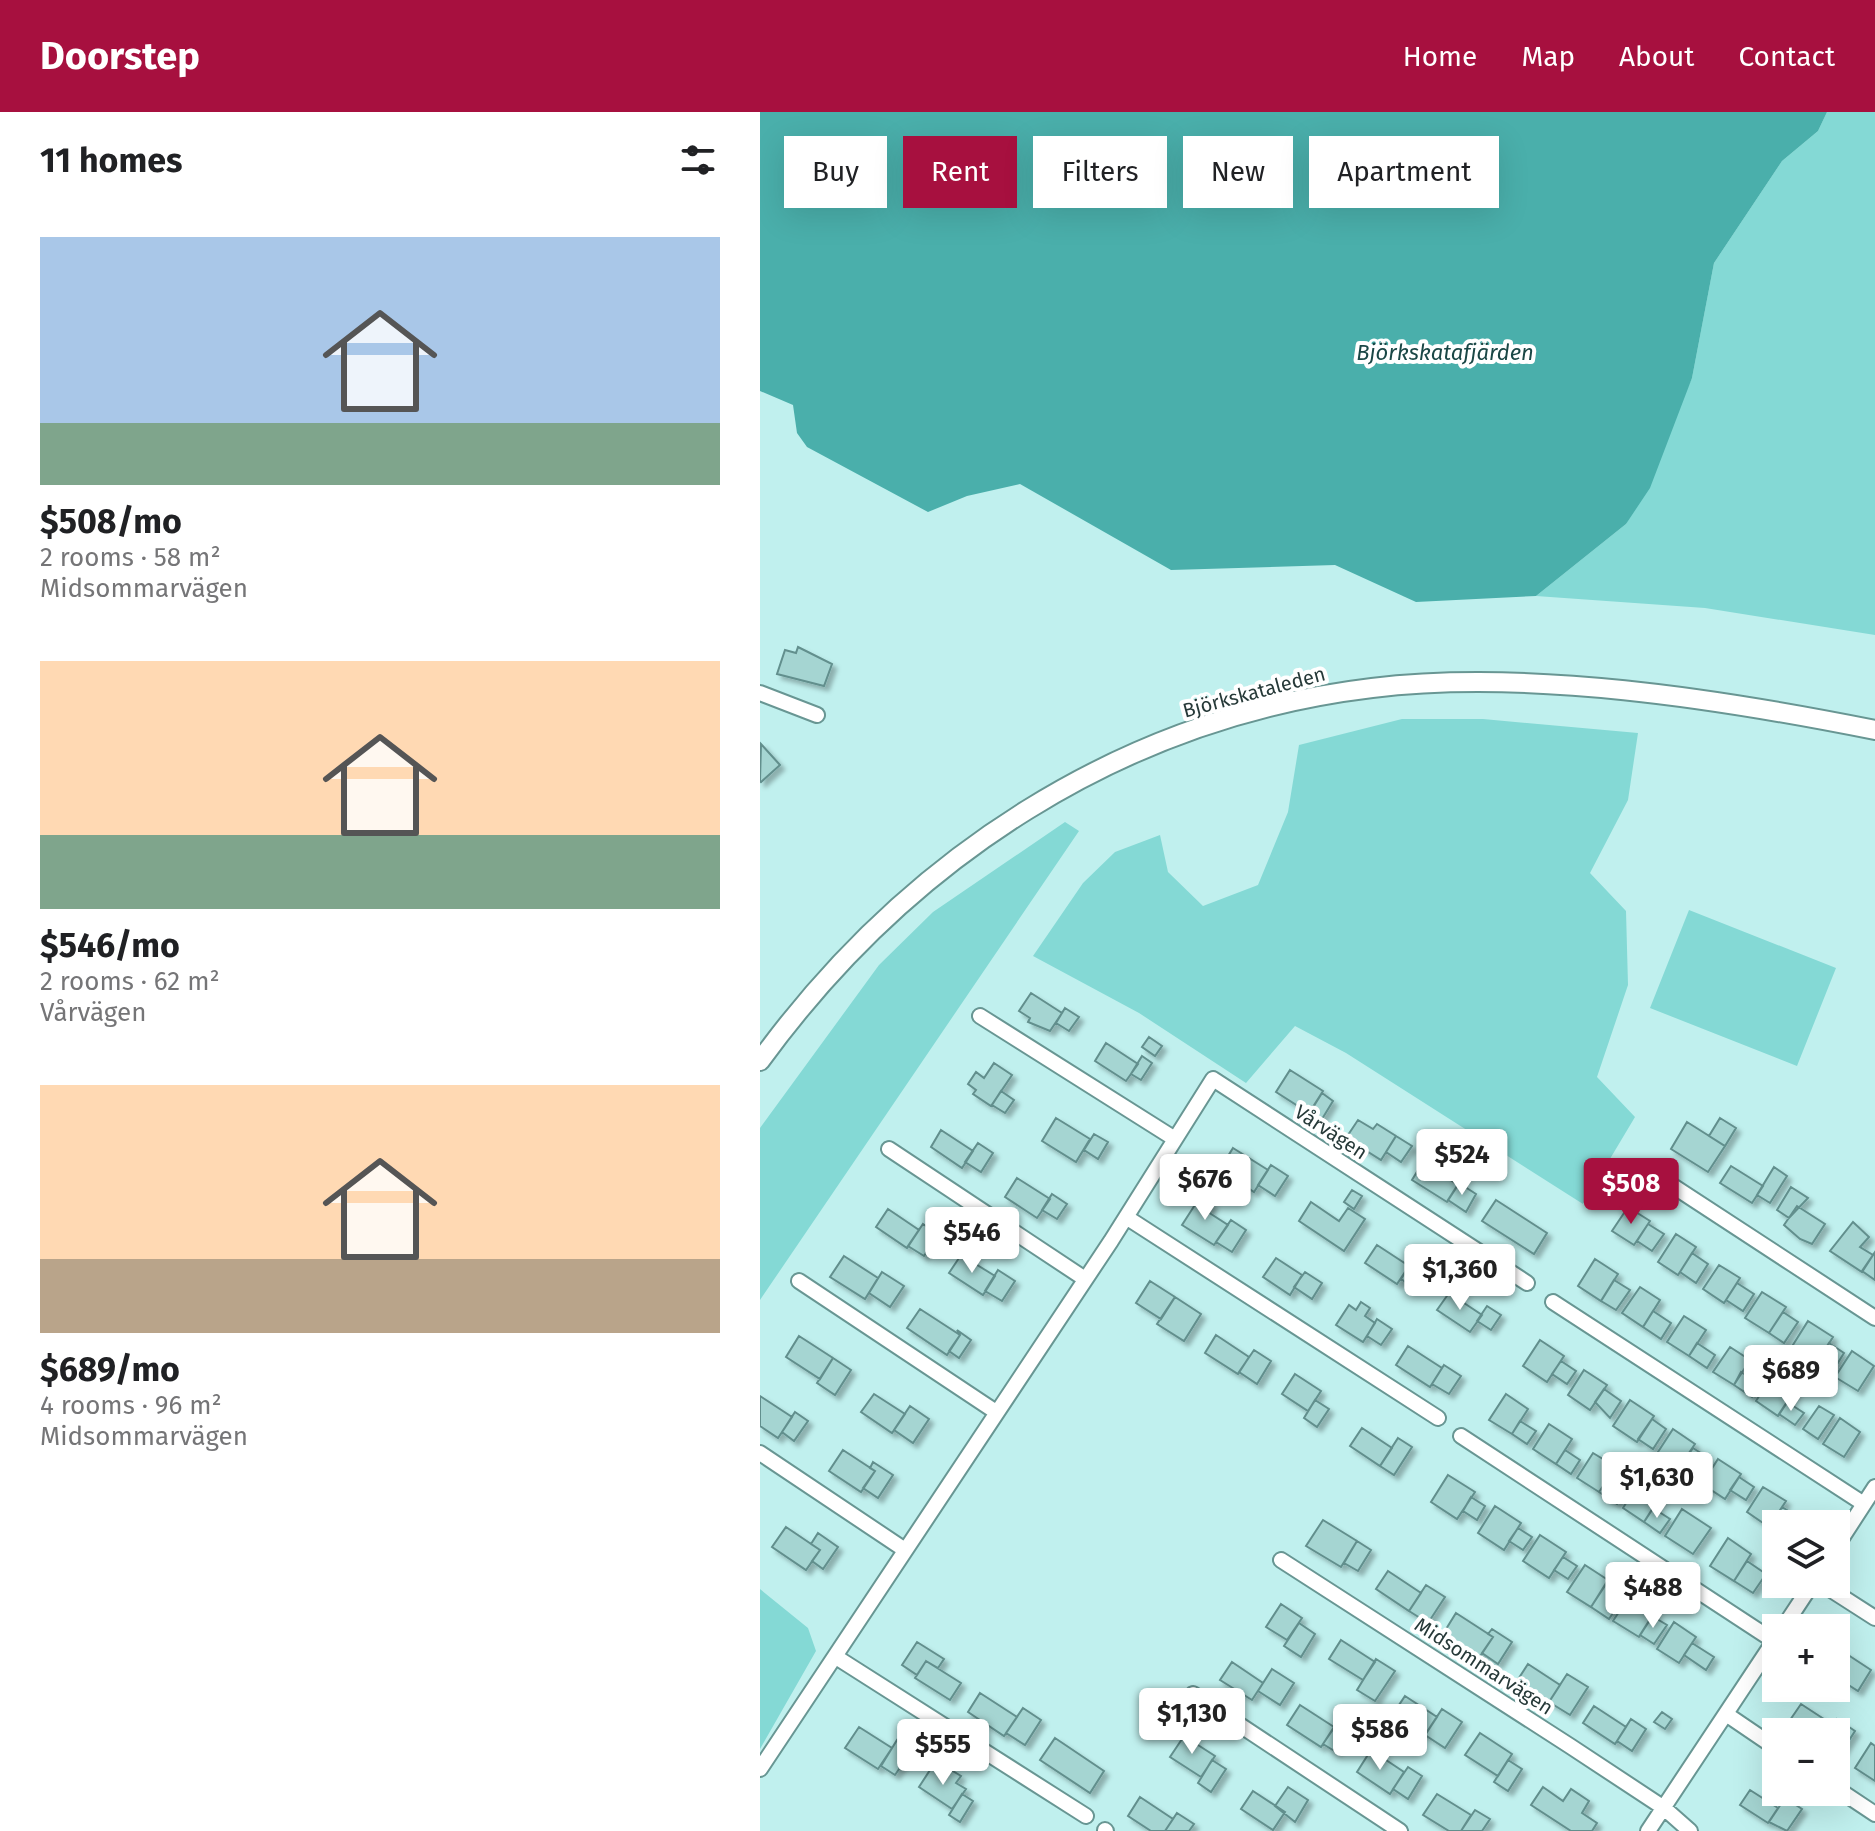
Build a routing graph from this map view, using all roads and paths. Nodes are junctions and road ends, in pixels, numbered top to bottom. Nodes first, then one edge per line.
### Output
1 (760, 693) edge
2 (817, 715) dead end
3 (1875, 730) edge
4 (980, 1016) dead end
5 (760, 1061) edge
6 (1175, 1139) junction
7 (889, 1149) dead end
8 (1650, 1171) dead end
9 (1126, 1217) junction
10 (1085, 1279) junction
11 (799, 1281) dead end
12 (1527, 1283) dead end
13 (1553, 1302) dead end
14 (1875, 1318) edge
15 (996, 1412) junction
16 (1438, 1418) dead end
17 (1461, 1436) dead end
18 (760, 1453) edge
19 (1875, 1487) edge
20 (1864, 1504) junction
21 (1850, 1526) edge
22 (905, 1550) junction
23 (1281, 1560) dead end
24 (1844, 1598) edge
25 (1875, 1618) edge
26 (1762, 1626) edge
27 (836, 1657) junction
28 (1762, 1660) edge
29 (1193, 1694) dead end
30 (1726, 1714) junction
31 (1762, 1738) edge
32 (760, 1769) edge
33 (1850, 1797) edge
34 (1664, 1808) junction
35 (1875, 1814) edge
36 (1086, 1816) dead end
37 (1400, 1831) edge
38 (1648, 1831) edge
39 (1690, 1831) edge

1 - 2 street
3 - 5 main road, Björkskataleden
4 - 6 street
6 - 9 street, Vårvägen
6 - 12 street, Vårvägen
7 - 10 street
8 - 14 street
9 - 10 street, Vårvägen
9 - 16 street
10 - 15 street, Vårvägen
11 - 15 street
13 - 20 street
15 - 22 street, Vårvägen
17 - 26 street
18 - 22 street
19 - 20 street
20 - 21 street
22 - 27 street, Vårvägen
23 - 34 street, Midsommarvägen
24 - 25 street
27 - 32 street, Vårvägen
27 - 36 street
28 - 30 street
29 - 37 street
30 - 31 street
30 - 34 street
33 - 35 street
34 - 38 street
34 - 39 street, Midsommarvägen

